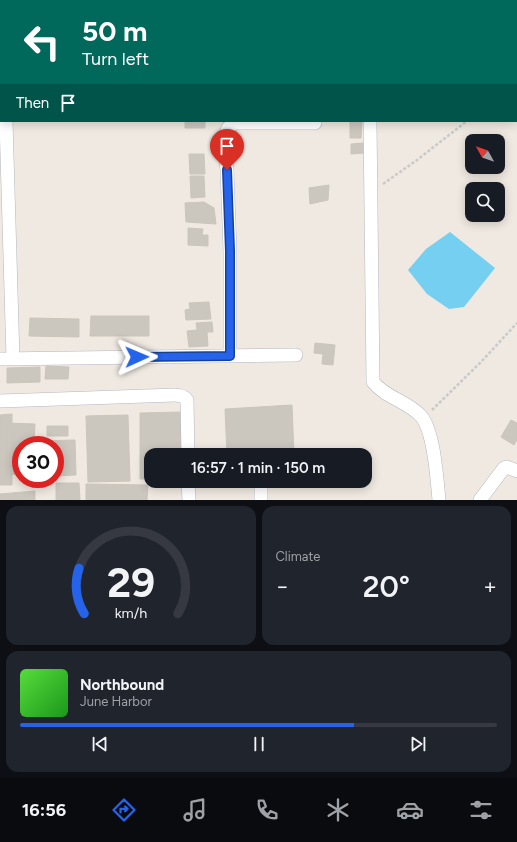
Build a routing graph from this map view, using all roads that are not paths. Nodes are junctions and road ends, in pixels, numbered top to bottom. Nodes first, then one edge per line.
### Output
1 (6, 122) edge
2 (370, 122) edge
3 (315, 123) dead end
4 (4, 219) edge
5 (296, 355) dead end
6 (230, 356) junction
7 (6, 359) edge
8 (0, 401) edge
9 (188, 448) edge
10 (517, 471) edge
11 (188, 488) edge
12 (260, 488) edge
13 (189, 500) edge
14 (261, 500) edge
15 (439, 500) edge
16 (480, 500) edge

1 - 4 street
2 - 15 street
3 - 6 street
4 - 7 street
5 - 6 street
6 - 7 street
8 - 9 street
10 - 16 street
11 - 13 street
12 - 14 street

